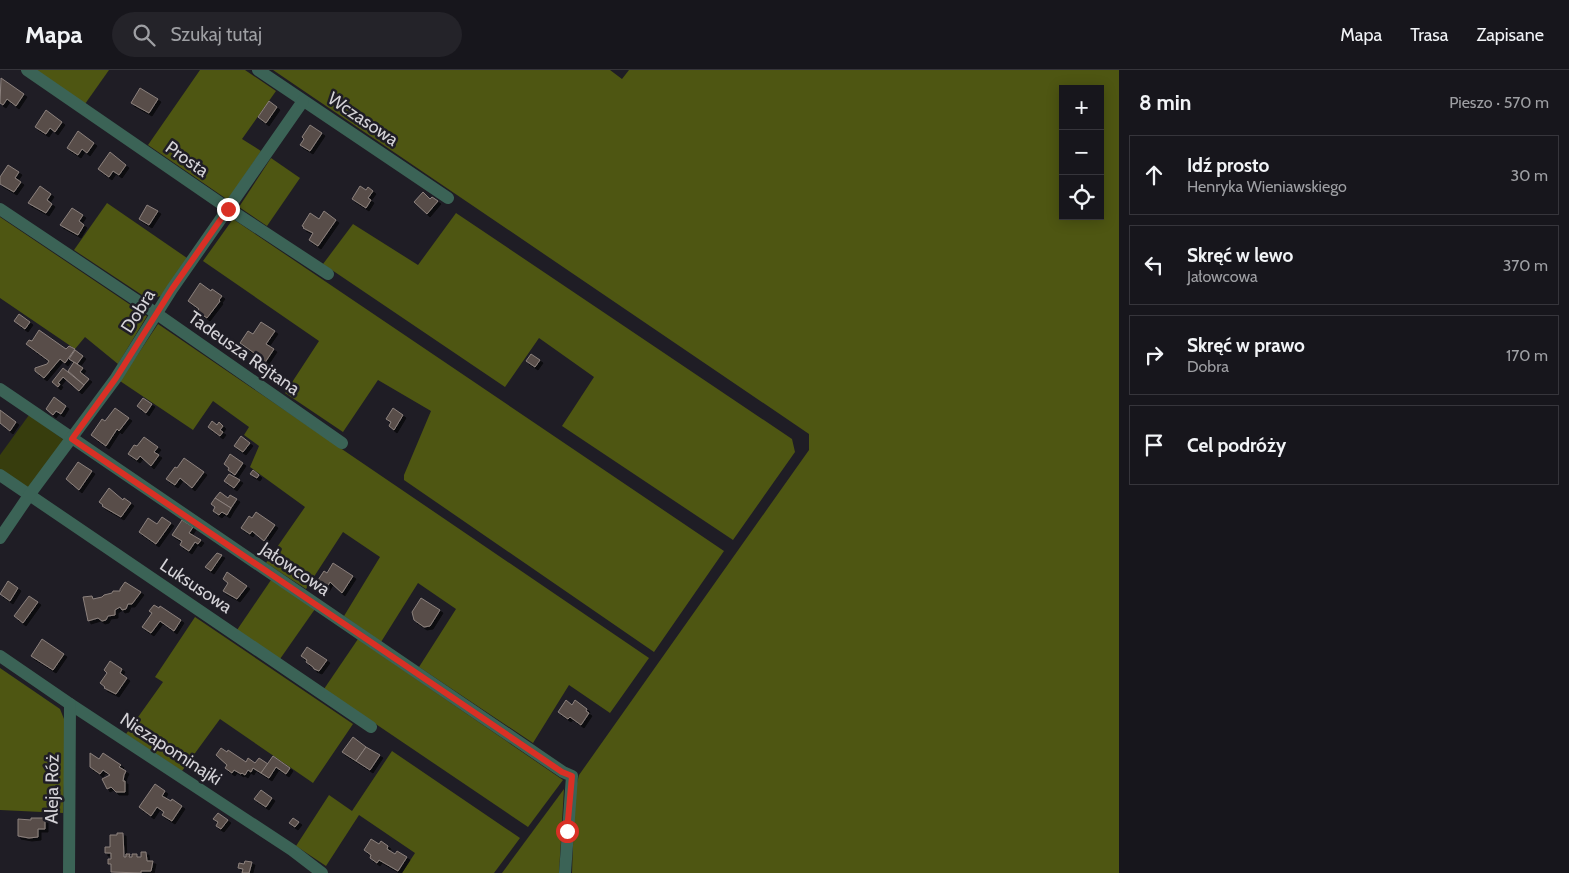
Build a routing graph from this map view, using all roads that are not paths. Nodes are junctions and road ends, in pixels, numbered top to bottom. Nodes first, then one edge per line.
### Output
1 (27, 70) edge
2 (258, 70) edge
3 (303, 101) junction
4 (448, 198) dead end
5 (0, 209) edge
6 (228, 209) junction
7 (328, 274) dead end
8 (157, 314) junction
9 (0, 389) edge
10 (72, 439) junction
11 (342, 443) dead end
12 (0, 475) edge
13 (30, 494) junction
14 (0, 538) edge
15 (0, 656) edge
16 (70, 704) junction
17 (371, 727) dead end
18 (318, 872) edge
19 (69, 873) edge
20 (565, 873) edge

1 - 6 street, Prosta
2 - 3 street, Wczasowa
3 - 4 street, Wczasowa
3 - 6 street, Dobra
5 - 8 street, Tadeusza Rejtana
6 - 7 street, Prosta
6 - 8 street, Dobra
8 - 10 street, Dobra
8 - 11 street, Tadeusza Rejtana
9 - 10 street, Jałowcowa
10 - 13 street, Dobra
10 - 20 street, Jałowcowa
12 - 13 street, Luksusowa
13 - 14 street, Dobra
13 - 17 street, Luksusowa
15 - 16 street, Niezapominajki
16 - 18 street, Niezapominajki
16 - 19 street, Aleja Róż

